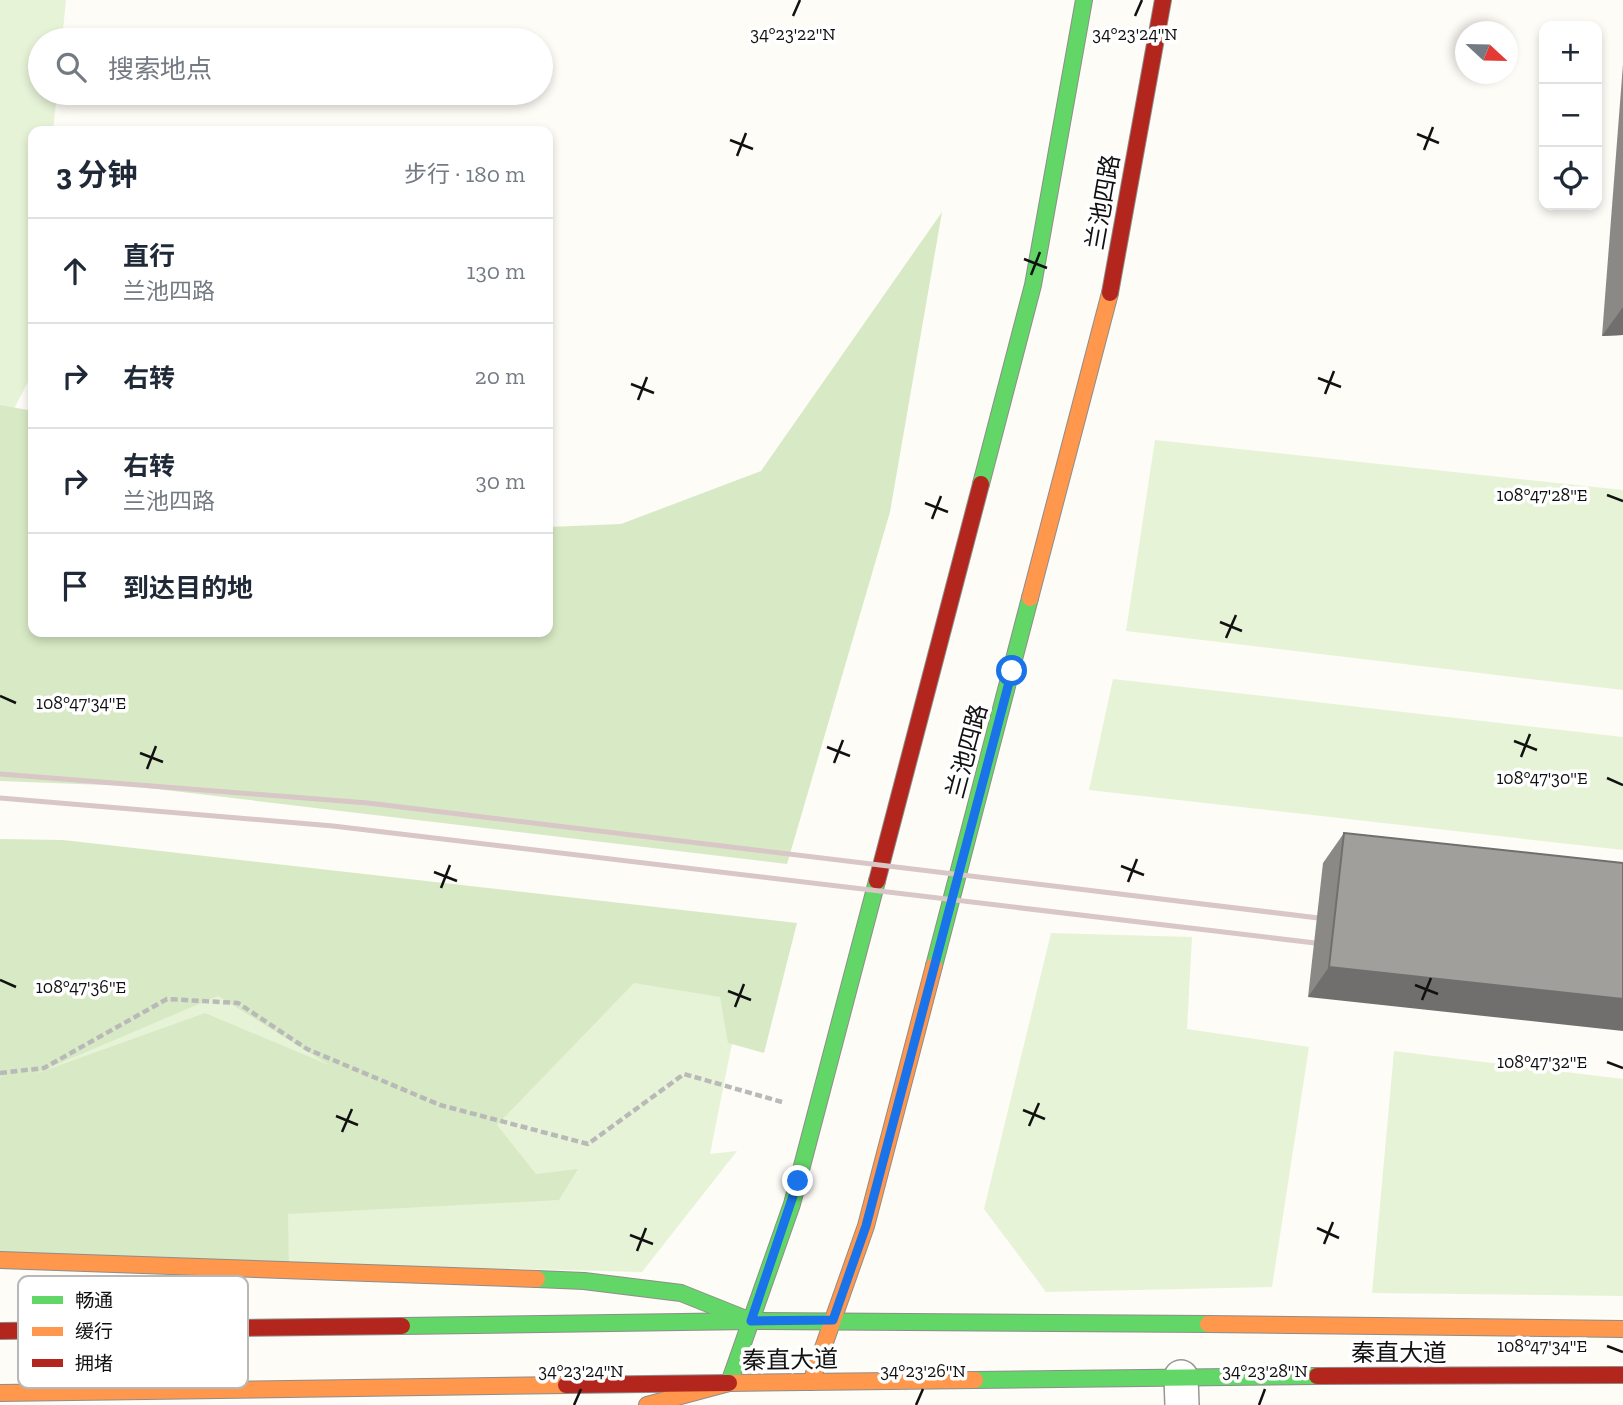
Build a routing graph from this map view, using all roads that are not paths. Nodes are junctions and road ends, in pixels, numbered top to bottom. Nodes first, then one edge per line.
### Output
1 (1084, 0) edge
2 (1163, 0) edge
3 (0, 1261) edge
4 (833, 1320) junction
5 (751, 1321) junction
6 (248, 1329) edge
7 (1623, 1329) edge
8 (0, 1331) edge
9 (18, 1331) edge
10 (1623, 1375) edge
11 (811, 1382) junction
12 (729, 1383) junction
13 (1182, 1391) edge
14 (0, 1393) edge
15 (647, 1405) edge

1 - 5 street
2 - 4 street, 兰池四路
3 - 5 street
4 - 5 street, 秦直大道
4 - 7 street, 秦直大道
4 - 11 street, 兰池四路
5 - 6 street, 秦直大道
5 - 12 street
8 - 9 street, 秦直大道
10 - 13 street, 秦直大道
11 - 12 street, 秦直大道
11 - 13 street, 秦直大道
12 - 14 street, 秦直大道
12 - 15 street

